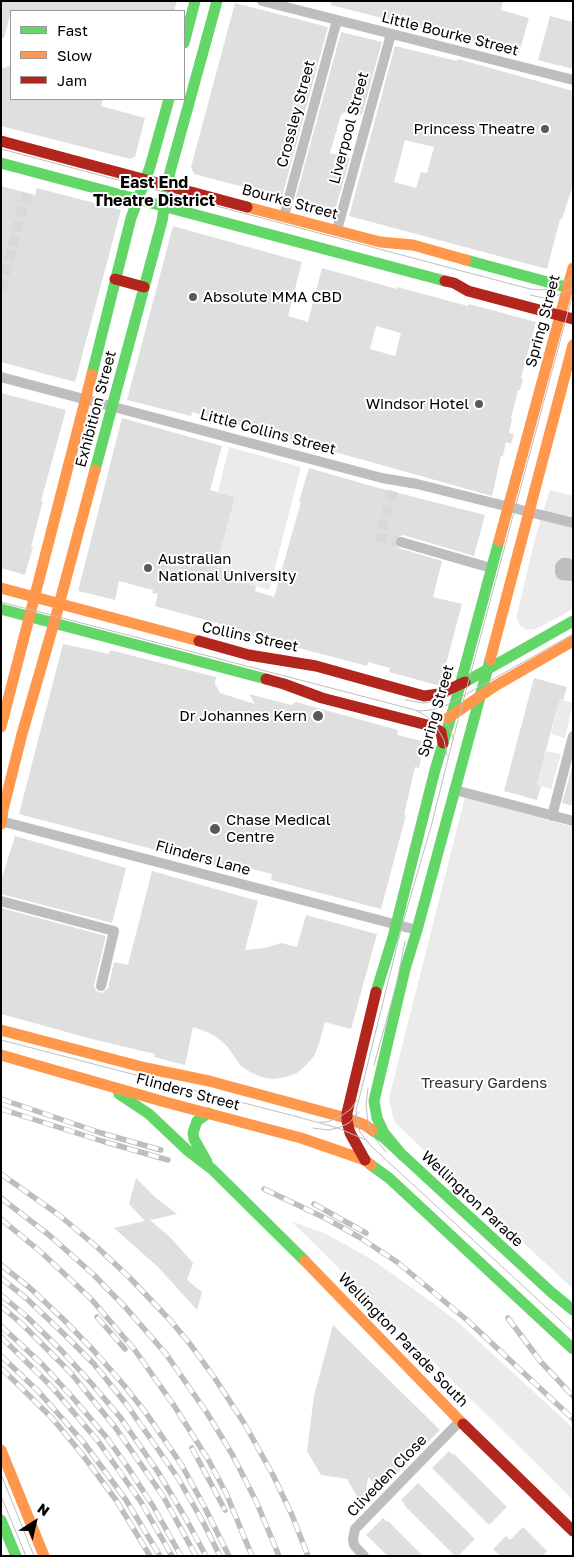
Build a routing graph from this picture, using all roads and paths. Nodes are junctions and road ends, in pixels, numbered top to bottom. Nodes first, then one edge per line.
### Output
1 (195, 1) edge
2 (217, 1) edge
3 (262, 1) edge
4 (337, 20) junction
5 (391, 34) junction
6 (185, 39) edge
7 (185, 77) edge
8 (195, 80) junction
9 (573, 80) edge
10 (169, 100) edge
11 (1, 141) edge
12 (1, 163) edge
13 (146, 180) junction
14 (167, 185) junction
15 (137, 199) junction
16 (165, 207) junction
17 (284, 216) junction
18 (337, 230) junction
19 (573, 268) edge
20 (115, 279) junction
21 (144, 287) junction
22 (570, 288) edge
23 (560, 315) junction
24 (573, 319) edge
25 (573, 345) edge
26 (1, 377) edge
27 (86, 400) junction
28 (112, 406) junction
29 (508, 507) junction
30 (528, 512) junction
31 (573, 523) edge
32 (401, 542) tunnel mouth
33 (491, 568) junction
34 (1, 588) edge
35 (35, 598) junction
36 (60, 604) junction
37 (1, 609) edge
38 (30, 617) junction
39 (500, 619) junction
40 (573, 621) edge
41 (54, 624) junction
42 (573, 641) edge
43 (528, 646) junction
44 (488, 669) junction
45 (460, 684) junction
46 (481, 696) junction
47 (451, 716) junction
48 (414, 721) junction
49 (1, 727) edge
50 (22, 734) junction
51 (573, 736) edge
52 (443, 743) junction
53 (6, 774) edge
54 (455, 790) junction
55 (552, 816) junction
56 (1, 822) edge
57 (573, 822) edge
58 (1, 901) edge
59 (396, 924) junction
60 (417, 930) junction
61 (101, 986) dead end
62 (1, 1030) edge
63 (1, 1055) edge
64 (96, 1082) junction
65 (208, 1113) junction
66 (346, 1118) junction
67 (403, 1156) junction
68 (365, 1160) junction
69 (212, 1169) junction
70 (573, 1310) edge
71 (573, 1349) edge
72 (460, 1421) junction
73 (1, 1450) edge
74 (1, 1520) edge
75 (573, 1531) edge
76 (14, 1550) edge
77 (44, 1556) edge
78 (364, 1556) edge

1 - 6 street
2 - 8 street, Exhibition Street
3 - 4 street, Little Bourke Street
4 - 5 street, Little Bourke Street
4 - 17 street, Crossley Street
5 - 9 street, Little Bourke Street
5 - 18 street, Liverpool Street
7 - 8 street
8 - 14 street, Exhibition Street
10 - 13 street, Exhibition Street
11 - 13 street, Bourke Street
12 - 15 street
13 - 14 street, Bourke Street
13 - 15 street, Exhibition Street
14 - 16 street, Exhibition Street
14 - 17 street, Bourke Street
15 - 16 street
15 - 20 street, Exhibition Street
16 - 21 street, Exhibition Street
16 - 23 street
17 - 18 street, Bourke Street
18 - 22 street, Bourke Street
19 - 22 street, Spring Street
20 - 21 street
20 - 27 street, Exhibition Street
21 - 28 street, Exhibition Street
22 - 23 street, Spring Street
23 - 24 street
23 - 29 street, Spring Street
25 - 30 street
26 - 27 street, Little Collins Street
27 - 28 street, Little Collins Street
27 - 35 street, Exhibition Street
28 - 29 street, Little Collins Street
28 - 36 street, Exhibition Street
29 - 30 street, Little Collins Street
29 - 33 street, Spring Street
30 - 31 street, Little Collins Street
30 - 39 street
32 - 33 street
33 - 45 street, Spring Street
34 - 35 street, Collins Street
35 - 36 street, Collins Street
35 - 38 street, Exhibition Street
36 - 41 street, Exhibition Street
36 - 45 street, Collins Street
37 - 38 street
38 - 41 street
38 - 49 street, Exhibition Street
39 - 43 street
39 - 44 street
40 - 43 street, Collins Street
41 - 48 street
41 - 50 street, Exhibition Street
42 - 46 street
43 - 44 street, Collins Street
44 - 45 street, Collins Street
44 - 46 street
45 - 47 street, Spring Street
46 - 47 street
46 - 54 street
47 - 48 street
47 - 52 street, Spring Street
48 - 52 street
49 - 50 street
50 - 53 street, Exhibition Street
51 - 55 street
52 - 59 street, Spring Street
53 - 56 street, Exhibition Street
54 - 55 street
54 - 60 street
55 - 57 street
56 - 59 street, Flinders Lane
58 - 61 street
59 - 60 street, Flinders Lane
59 - 66 street, Spring Street
60 - 67 street
62 - 66 street, Flinders Street
63 - 64 street, Flinders Street
64 - 65 street, Flinders Street
64 - 69 street, Wellington Parade South
65 - 68 street, Flinders Street
65 - 69 street, Wellington Parade South
66 - 67 street, Wellington Parade
66 - 68 street
67 - 70 street, Wellington Parade
68 - 71 street
69 - 72 street, Wellington Parade South
72 - 75 street, Wellington Parade South
72 - 78 street, Cliveden Close
73 - 77 street
74 - 76 street

